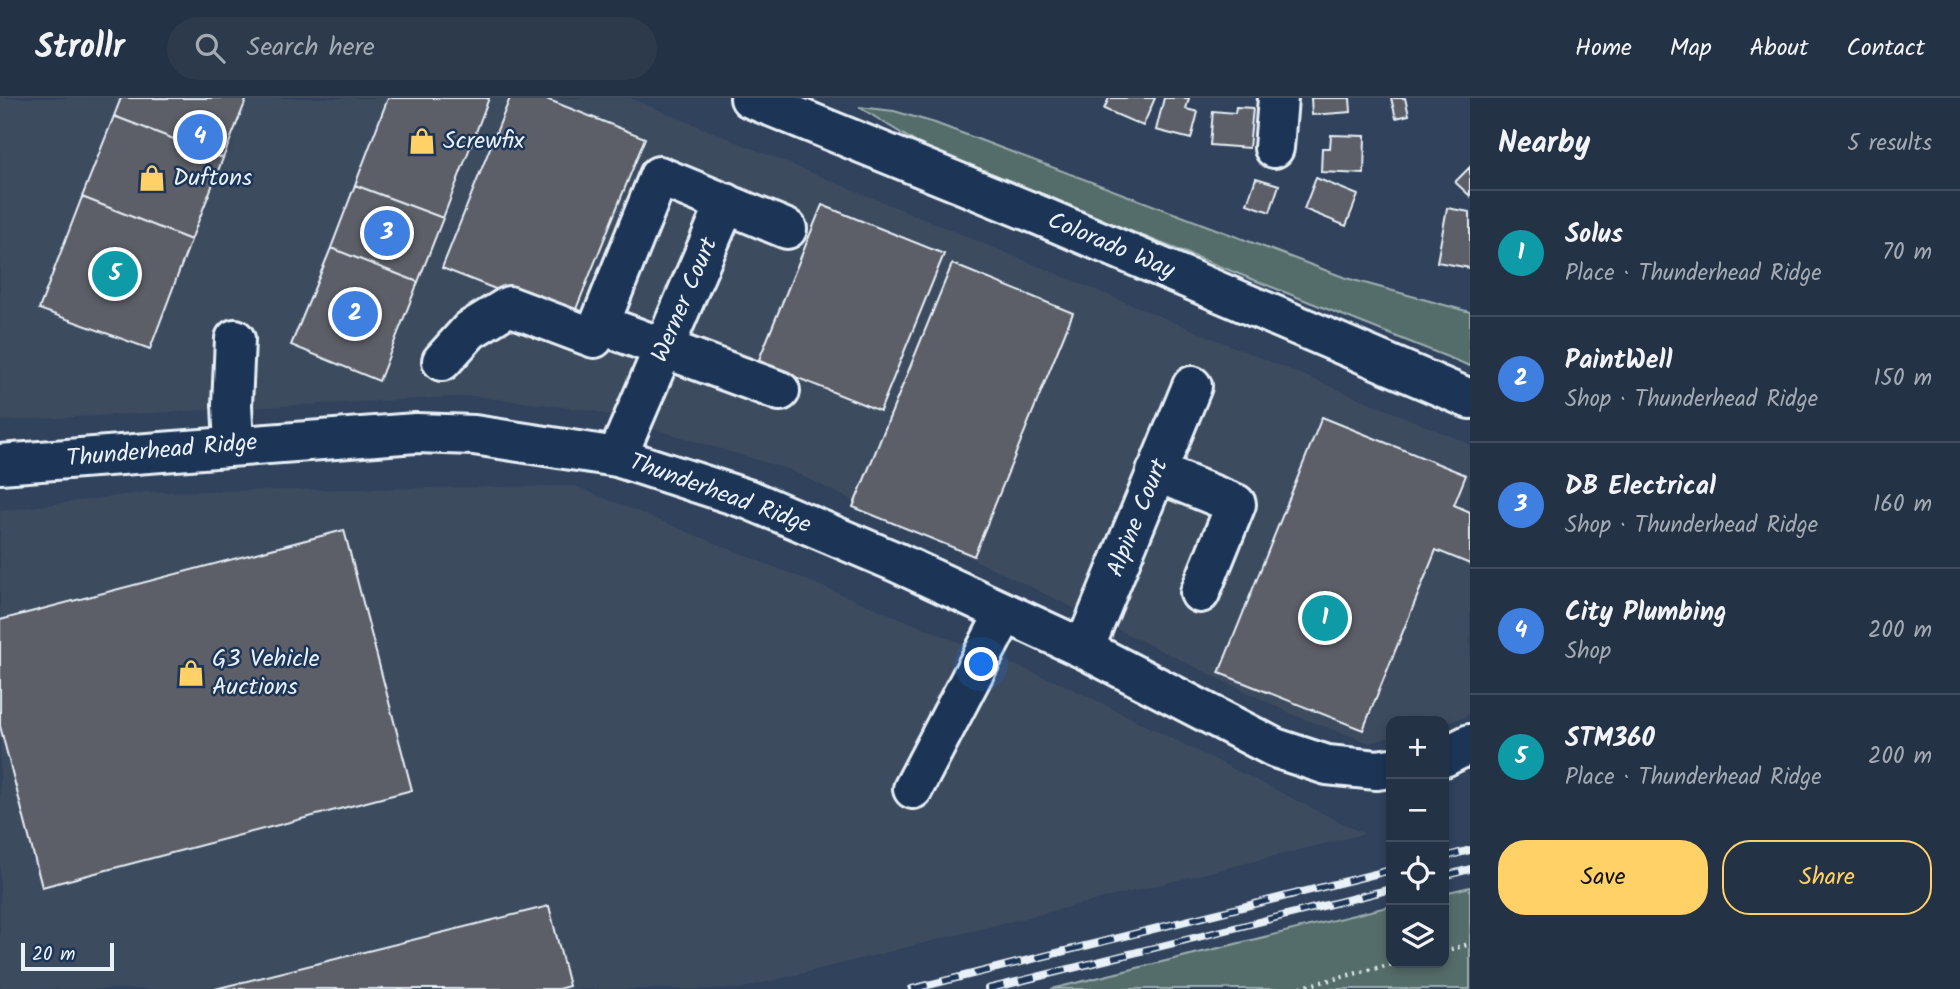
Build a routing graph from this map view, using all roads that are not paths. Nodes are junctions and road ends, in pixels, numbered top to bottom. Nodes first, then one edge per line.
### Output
1 (750, 98) edge
2 (1278, 98) edge
3 (1274, 148) dead end
4 (726, 203) junction
5 (787, 229) dead end
6 (598, 324) junction
7 (235, 339) dead end
8 (665, 349) junction
9 (442, 360) dead end
10 (1192, 386) dead end
11 (780, 391) dead end
12 (1470, 399) edge
13 (234, 445) junction
14 (617, 457) junction
15 (0, 464) edge
16 (1156, 472) junction
17 (1200, 593) dead end
18 (1005, 613) junction
19 (1084, 649) junction
20 (1470, 744) edge
21 (1449, 754) edge
22 (1386, 769) edge
23 (913, 789) dead end

1 - 12 street, Colorado Way
2 - 3 street
4 - 5 street
4 - 6 street
4 - 8 street, Werner Court
6 - 8 street
6 - 9 street
7 - 13 street
8 - 11 street
8 - 14 street, Werner Court
10 - 16 street, Alpine Court
13 - 14 street, Thunderhead Ridge
13 - 15 street, Thunderhead Ridge
14 - 18 street, Thunderhead Ridge
16 - 17 street
16 - 19 street, Alpine Court
18 - 19 street, Thunderhead Ridge
18 - 23 street
19 - 22 street, Thunderhead Ridge
20 - 21 street

